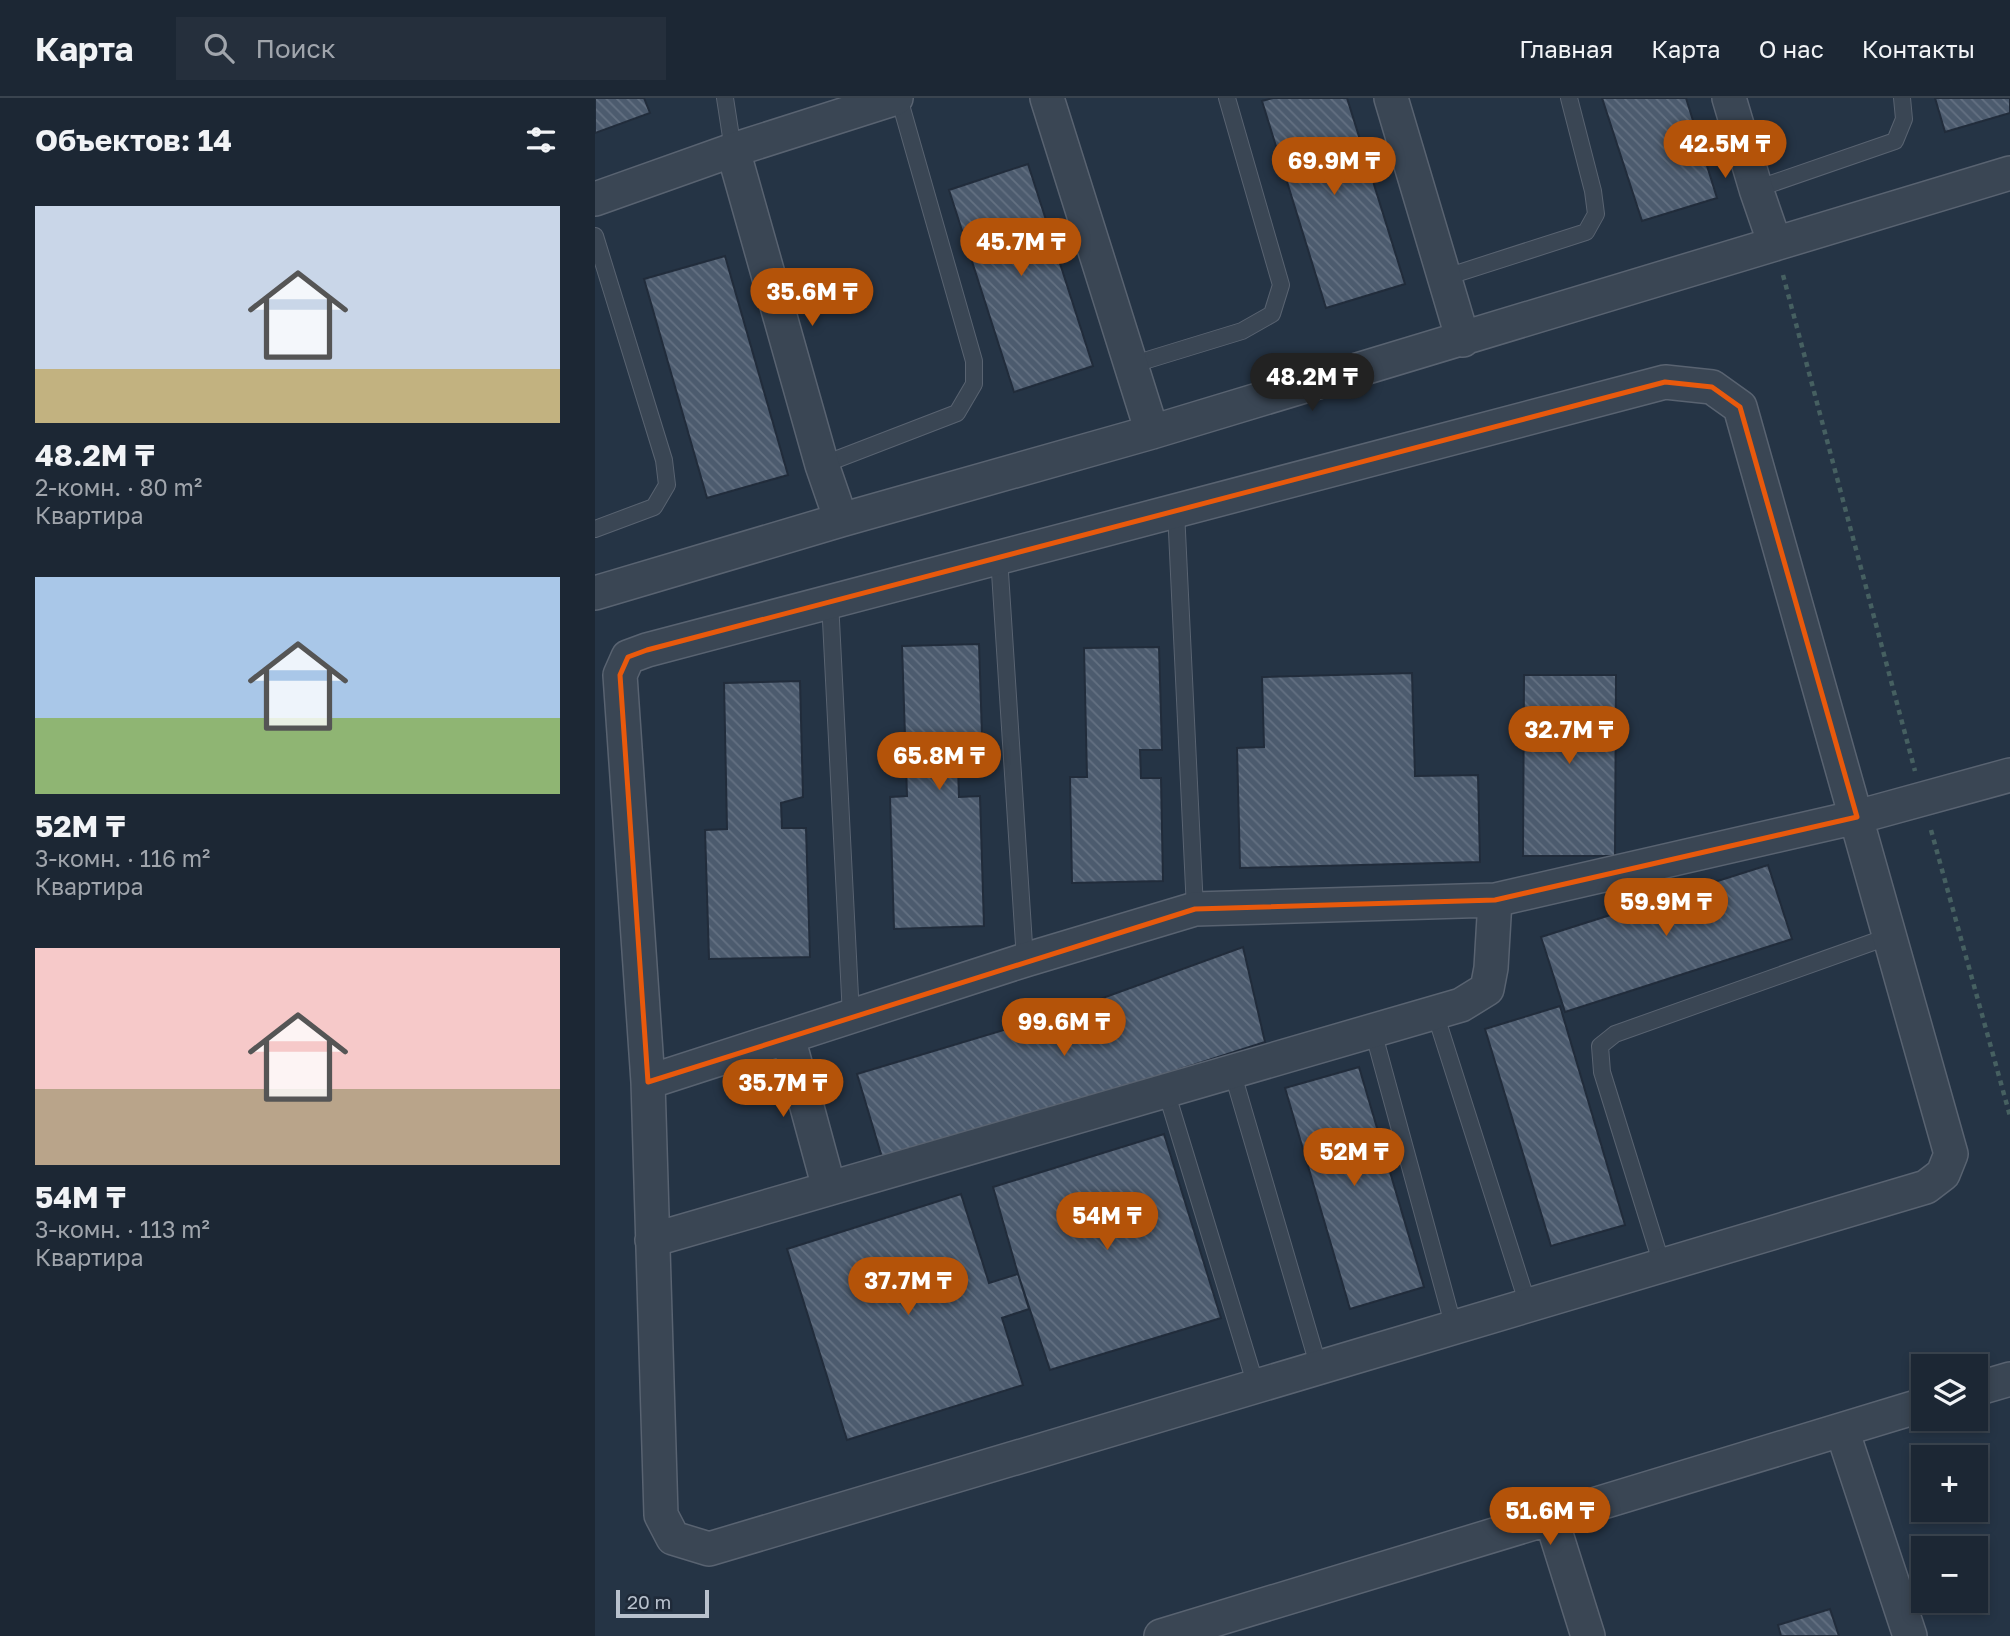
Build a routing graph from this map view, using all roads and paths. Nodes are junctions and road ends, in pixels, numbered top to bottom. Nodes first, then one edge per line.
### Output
1 (725, 98) edge
2 (897, 98) edge
3 (1047, 98) edge
4 (1227, 98) edge
5 (1391, 98) edge
6 (1569, 98) edge
7 (1729, 98) edge
8 (1902, 98) edge
9 (733, 150) junction
10 (2010, 173) edge
11 (1756, 189) junction
12 (595, 199) edge
13 (595, 236) edge
14 (1775, 244) junction
15 (1443, 278) junction
16 (1463, 340) junction
17 (1131, 365) junction
18 (1152, 432) junction
19 (822, 465) junction
20 (1176, 511) junction
21 (841, 520) junction
22 (595, 528) edge
23 (999, 557) junction
24 (595, 593) edge
25 (830, 601) junction
26 (2010, 775) edge
27 (1922, 799) junction
28 (1857, 817) junction
29 (1495, 900) junction
30 (1195, 909) junction
31 (1890, 936) junction
32 (1025, 960) junction
33 (1435, 1013) junction
34 (851, 1016) junction
35 (1373, 1031) junction
36 (788, 1037) junction
37 (1232, 1072) junction
38 (648, 1082) junction
39 (1166, 1091) junction
40 (2010, 1116) edge
41 (829, 1188) junction
42 (652, 1240) junction
43 (1662, 1265) junction
44 (1528, 1305) junction
45 (1454, 1328) junction
46 (1318, 1368) junction
47 (2010, 1379) edge
48 (1988, 1385) edge
49 (1256, 1386) junction
50 (1911, 1409) edge
51 (1842, 1430) junction
52 (1551, 1518) junction
53 (1161, 1636) edge
54 (1588, 1636) edge
55 (1910, 1636) edge

1 - 9 lane
2 - 9 street
2 - 19 lane
3 - 17 street
4 - 17 lane
5 - 15 street
6 - 15 lane
7 - 11 street
8 - 11 lane
9 - 12 street
9 - 19 street
10 - 14 street
11 - 14 street
13 - 22 lane
14 - 16 street
14 - 27 path
15 - 16 street
16 - 18 street
17 - 18 street
18 - 21 street
19 - 21 street
20 - 23 street
20 - 28 street
20 - 30 lane
21 - 24 street
23 - 25 street
23 - 32 lane
25 - 34 lane
25 - 38 street
26 - 27 street
27 - 28 street
27 - 40 path
28 - 29 street
28 - 31 street
29 - 30 street
29 - 33 street
30 - 32 street
31 - 43 lane
31 - 43 street
32 - 34 street
33 - 35 street
33 - 44 lane
34 - 36 street
35 - 37 street
35 - 45 lane
36 - 38 street
36 - 41 street
37 - 39 street
37 - 46 lane
38 - 42 street
39 - 41 street
39 - 49 lane
41 - 42 street
42 - 49 street
43 - 44 street
44 - 45 street
45 - 46 street
46 - 49 street
47 - 48 street
50 - 51 street
51 - 52 street
51 - 55 street
52 - 53 street
52 - 54 street

